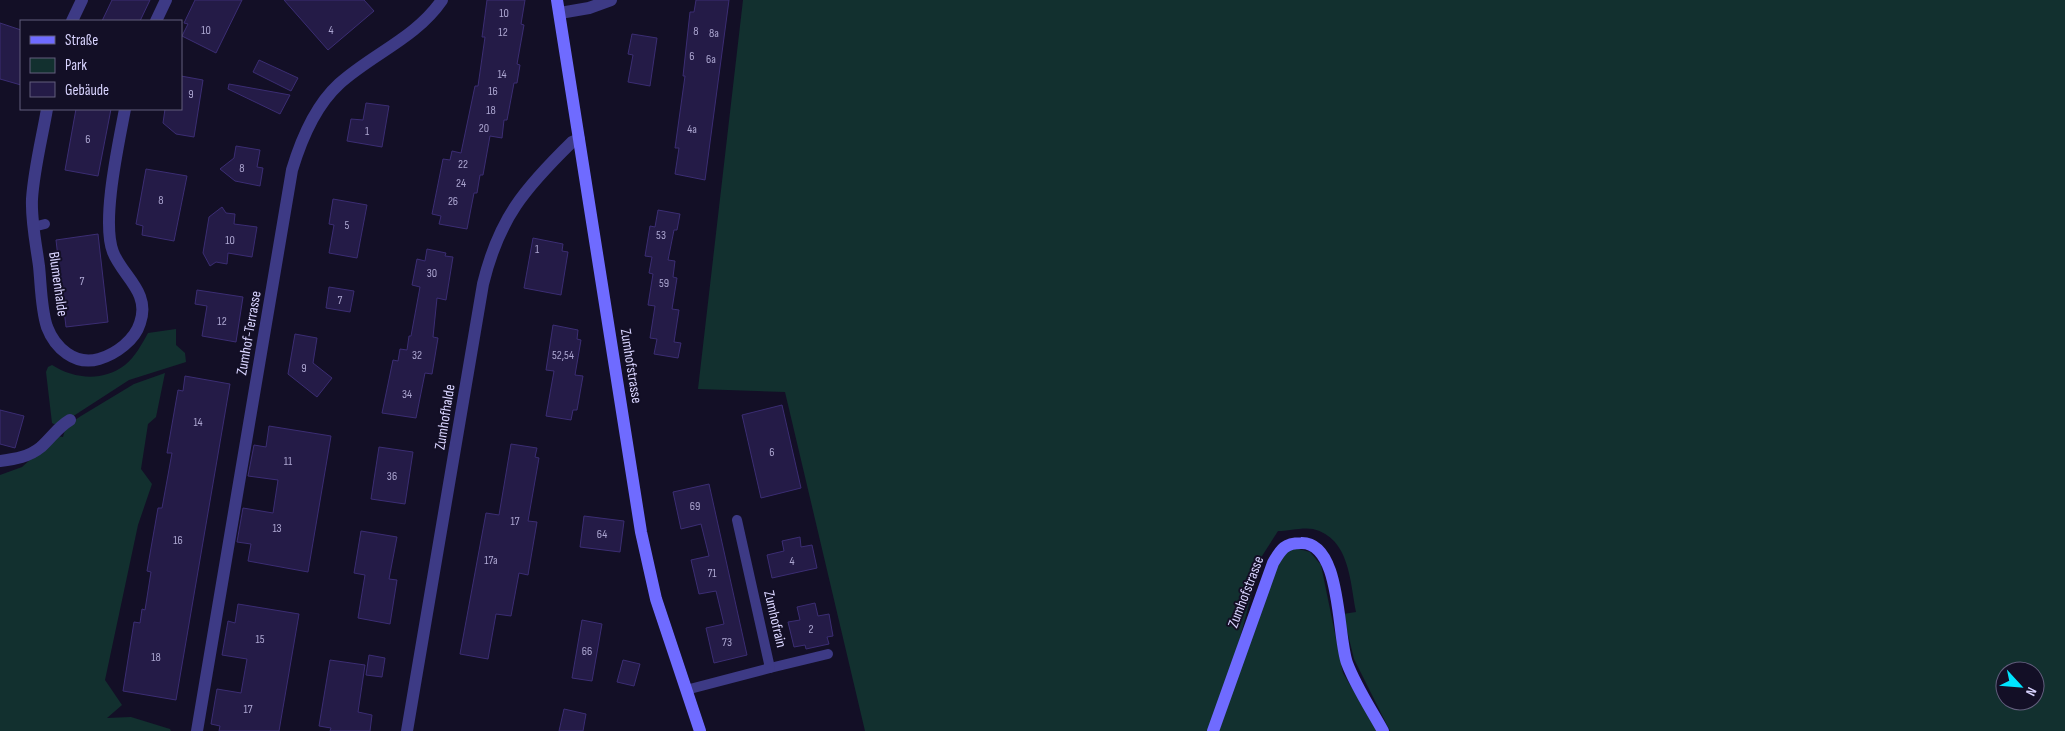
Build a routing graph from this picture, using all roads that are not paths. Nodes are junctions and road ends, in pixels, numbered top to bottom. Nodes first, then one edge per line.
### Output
1 (82, 0) edge
2 (166, 0) edge
3 (442, 0) edge
4 (558, 0) edge
5 (611, 0) edge
6 (560, 13) junction
7 (72, 20) edge
8 (156, 20) edge
9 (48, 110) edge
10 (125, 110) edge
11 (579, 138) junction
12 (70, 420) dead end
13 (0, 461) edge
14 (737, 520) dead end
15 (828, 654) dead end
16 (770, 668) junction
17 (686, 690) junction
18 (197, 731) edge
19 (407, 731) edge
20 (700, 731) edge
21 (1213, 731) edge
22 (1384, 731) edge

1 - 7 street
2 - 8 street
3 - 18 street, Zumhof-Terrasse
4 - 6 street, Zumhofstrasse
5 - 6 street
6 - 11 street, Zumhofstrasse
9 - 10 street, Blumenhalde
11 - 17 street, Zumhofstrasse
11 - 19 street, Zumhofhalde
12 - 13 street
14 - 16 lane, Zumhofrain
15 - 16 lane
16 - 17 lane, Zumhofrain
17 - 20 street, Zumhofstrasse
21 - 22 street, Zumhofstrasse

